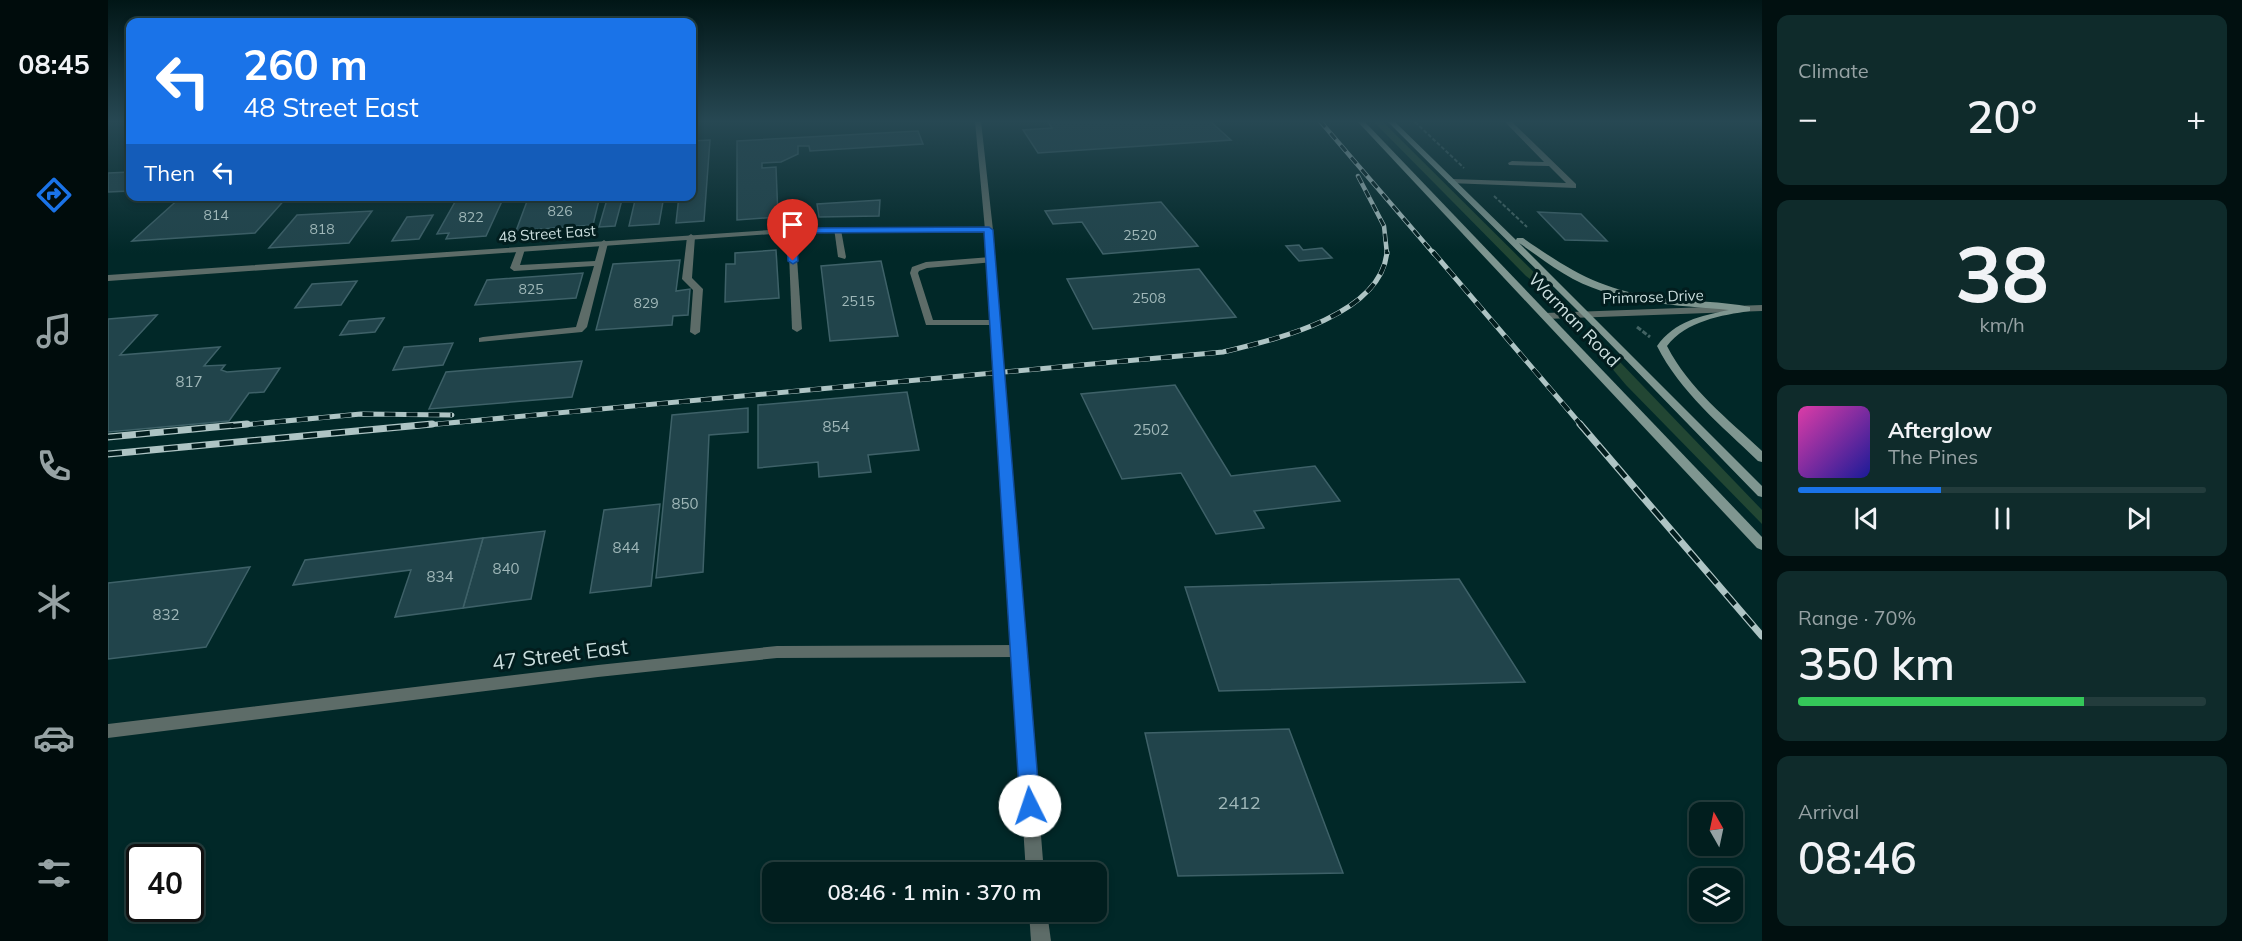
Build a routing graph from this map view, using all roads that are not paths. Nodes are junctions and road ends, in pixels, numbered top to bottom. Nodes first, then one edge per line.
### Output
1 (982, 165) edge
2 (1402, 165) edge
3 (1435, 165) edge
4 (1552, 165) edge
5 (1452, 181) junction
6 (1495, 224) junction
7 (791, 230) junction
8 (837, 230) junction
9 (989, 230) junction
10 (691, 237) junction
11 (604, 243) junction
12 (521, 249) junction
13 (842, 257) dead end
14 (991, 260) junction
15 (599, 263) junction
16 (108, 278) edge
17 (1762, 308) edge
18 (1747, 309) junction
19 (1587, 315) junction
20 (1545, 316) junction
21 (995, 323) junction
22 (797, 329) dead end
23 (695, 332) dead end
24 (483, 340) dead end
25 (1762, 458) edge
26 (1762, 493) edge
27 (1762, 544) edge
28 (1018, 651) junction
29 (108, 731) edge
30 (1034, 862) edge
31 (1039, 922) edge
32 (1041, 941) edge

1 - 9 street
2 - 20 main road, Warman Road
3 - 5 main road, Warman Road
4 - 5 street
5 - 6 main road, Warman Road
6 - 18 main road
6 - 19 main road, Warman Road
7 - 8 street, 48 Street East
7 - 10 street, 48 Street East
7 - 22 street
8 - 9 street, 48 Street East
8 - 13 street
9 - 14 street
10 - 11 street, 48 Street East
10 - 23 street
11 - 12 street, 48 Street East
11 - 15 street
12 - 15 street
12 - 16 street, 48 Street East
14 - 21 street
14 - 21 street
15 - 24 street
17 - 18 street, Primrose Drive
18 - 19 street, Primrose Drive
18 - 25 main road
19 - 20 street, Primrose Drive
19 - 26 main road, Warman Road
20 - 27 main road, Warman Road
21 - 28 street
28 - 29 street, 47 Street East
28 - 30 street
31 - 32 street

